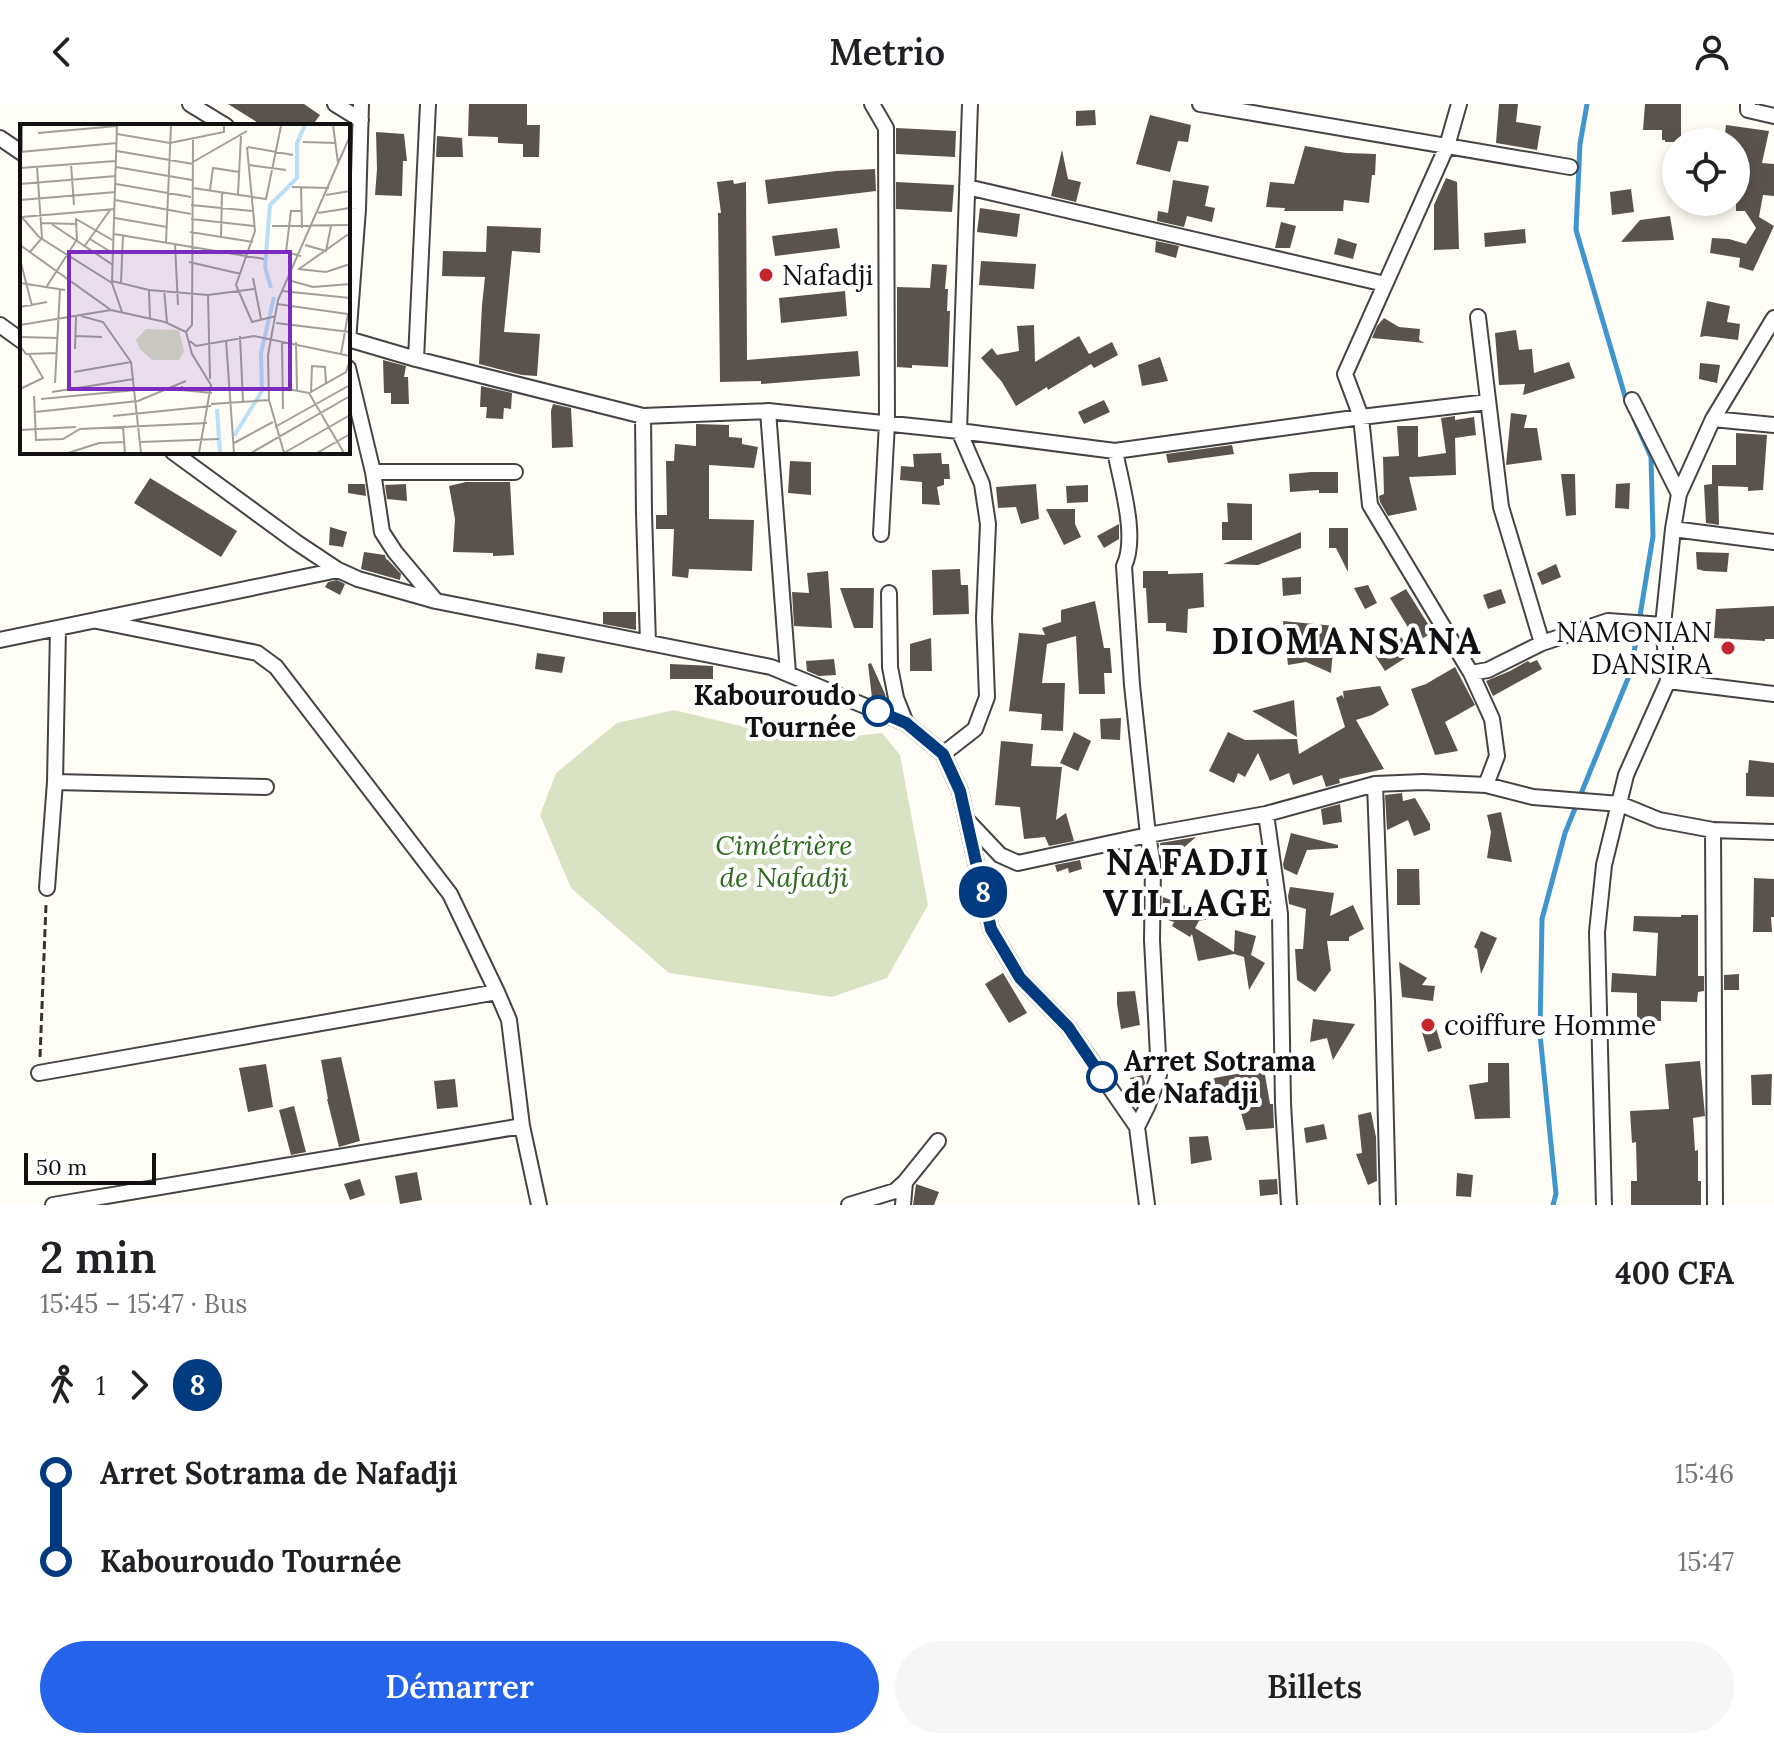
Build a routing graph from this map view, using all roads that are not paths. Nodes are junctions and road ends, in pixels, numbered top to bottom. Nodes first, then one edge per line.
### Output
1 (190, 104) edge
2 (335, 104) edge
3 (361, 104) edge
4 (428, 104) edge
5 (872, 104) edge
6 (970, 104) edge
7 (1200, 104) edge
8 (1459, 104) edge
9 (1748, 104) edge
10 (1774, 116) edge
11 (361, 120) junction
12 (223, 124) edge
13 (0, 138) edge
14 (1447, 146) junction
15 (20, 152) edge
16 (1570, 167) dead end
17 (967, 187) junction
18 (353, 206) edge
19 (1385, 284) junction
20 (350, 286) edge
21 (1478, 317) dead end
22 (1774, 318) edge
23 (0, 325) edge
24 (1769, 337) edge
25 (20, 340) edge
26 (350, 341) edge
27 (416, 359) junction
28 (350, 376) edge
29 (1632, 400) dead end
30 (1488, 402) junction
31 (768, 411) junction
32 (643, 416) junction
33 (1361, 417) junction
34 (1713, 419) junction
35 (887, 423) junction
36 (1774, 425) edge
37 (959, 431) junction
38 (1115, 451) junction
39 (176, 454) edge
40 (373, 472) junction
41 (515, 472) dead end
42 (1679, 494) junction
43 (1673, 529) junction
44 (881, 534) dead end
45 (1774, 542) edge
46 (338, 570) junction
47 (889, 593) dead end
48 (436, 601) junction
49 (97, 621) junction
50 (1663, 625) junction
51 (58, 628) junction
52 (0, 640) edge
53 (648, 643) junction
54 (1542, 643) junction
55 (788, 673) junction
56 (1471, 673) junction
57 (1668, 681) junction
58 (1774, 694) edge
59 (906, 723) junction
60 (943, 754) junction
61 (55, 782) junction
62 (1375, 784) junction
63 (1486, 785) junction
64 (266, 787) dead end
65 (1620, 804) junction
66 (1266, 814) junction
67 (966, 819) junction
68 (1713, 830) junction
69 (1774, 832) edge
70 (1148, 835) junction
71 (47, 888) road end
72 (497, 992) junction
73 (39, 1073) road end
74 (522, 1126) junction
75 (1137, 1127) junction
76 (938, 1141) dead end
77 (905, 1182) junction
78 (60, 1204) edge
79 (1719, 1204) edge
80 (539, 1205) edge
81 (849, 1205) edge
82 (903, 1205) edge
83 (1147, 1205) edge
84 (1289, 1205) edge
85 (1388, 1205) edge
86 (1604, 1205) edge

1 - 12 street
2 - 11 street
3 - 11 street
4 - 27 street
5 - 35 street
6 - 17 street
7 - 14 street
8 - 14 street
9 - 10 street
11 - 18 street
13 - 15 street
14 - 16 street
14 - 19 street
17 - 19 street
17 - 37 street
18 - 20 street
19 - 33 street
21 - 30 street
22 - 24 street
23 - 25 street
24 - 34 street
26 - 27 street
27 - 32 street
28 - 40 street
29 - 42 street
30 - 33 street
30 - 54 street
31 - 32 street
31 - 35 street
31 - 55 street
32 - 53 street
33 - 38 street
33 - 56 street
34 - 36 street
34 - 42 street
35 - 37 street
35 - 44 street
37 - 38 street
37 - 60 street
38 - 70 street
39 - 46 street
40 - 41 street
40 - 48 street
42 - 43 street
43 - 45 street
43 - 50 street
46 - 48 street
46 - 49 street
47 - 59 street
48 - 53 street
49 - 51 street
49 - 72 street
50 - 54 street
50 - 57 street
51 - 52 street
51 - 61 street
53 - 55 street
54 - 56 street
55 - 59 street
56 - 63 street
57 - 58 street
57 - 65 street
59 - 60 street
60 - 67 street
61 - 64 street
61 - 71 street
62 - 63 street
62 - 66 street
62 - 85 street
63 - 65 street
65 - 68 street
65 - 86 street
66 - 70 street
66 - 84 street
67 - 70 street
67 - 75 street
68 - 69 street
68 - 79 street
70 - 75 street
72 - 73 street
72 - 74 street
74 - 78 street
74 - 80 street
75 - 83 street
76 - 77 street
77 - 81 street
77 - 82 street

